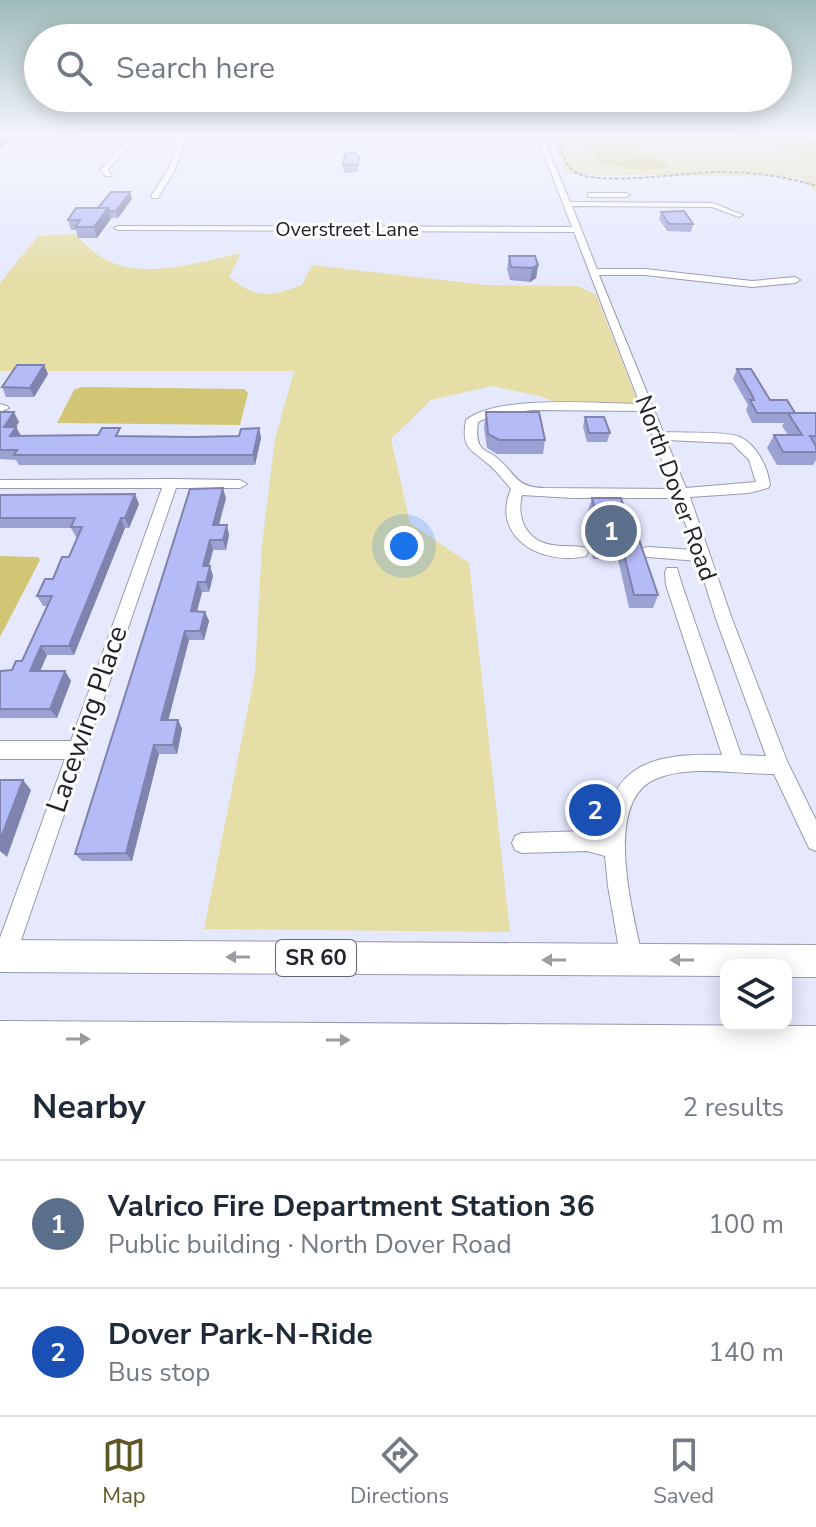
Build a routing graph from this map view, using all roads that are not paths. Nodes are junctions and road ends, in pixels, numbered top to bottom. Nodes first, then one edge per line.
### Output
1 (165, 183) edge
2 (558, 183) edge
3 (626, 195) dead end
4 (155, 196) dead end
5 (565, 200) junction
6 (739, 215) dead end
7 (118, 228) dead end
8 (576, 230) junction
9 (592, 272) junction
10 (795, 280) dead end
11 (646, 408) junction
12 (658, 436) junction
13 (171, 483) junction
14 (0, 484) edge
15 (240, 484) dead end
16 (518, 488) junction
17 (681, 493) junction
18 (581, 552) dead end
19 (648, 552) dead end
20 (702, 556) junction
21 (672, 572) dead end
22 (0, 750) edge
23 (76, 750) junction
24 (735, 765) junction
25 (779, 765) junction
26 (816, 841) edge
27 (522, 843) dead end
28 (613, 848) junction
29 (2, 956) edge
30 (632, 960) junction
31 (816, 961) edge
32 (0, 1038) edge
33 (816, 1043) edge
34 (665, 1049) edge

1 - 4 street
2 - 5 street, North Dover Road
3 - 5 street
5 - 6 street
5 - 8 street, North Dover Road
7 - 8 street, Overstreet Lane
8 - 9 street, North Dover Road
9 - 10 street
9 - 11 street, North Dover Road
11 - 12 street, North Dover Road
11 - 16 street
12 - 17 street, North Dover Road
12 - 17 street
13 - 14 street
13 - 15 street
13 - 23 street, Lacewing Place
16 - 17 street
16 - 18 street
17 - 20 street, North Dover Road
19 - 20 street
20 - 25 street, North Dover Road
21 - 24 street
22 - 23 street
23 - 29 street, Lacewing Place
24 - 25 street
24 - 28 street
25 - 26 street, North Dover Road
27 - 28 street
28 - 30 street
30 -> 29 highway, SR 60
31 -> 30 highway, SR 60
32 -> 34 highway
33 - 34 highway

